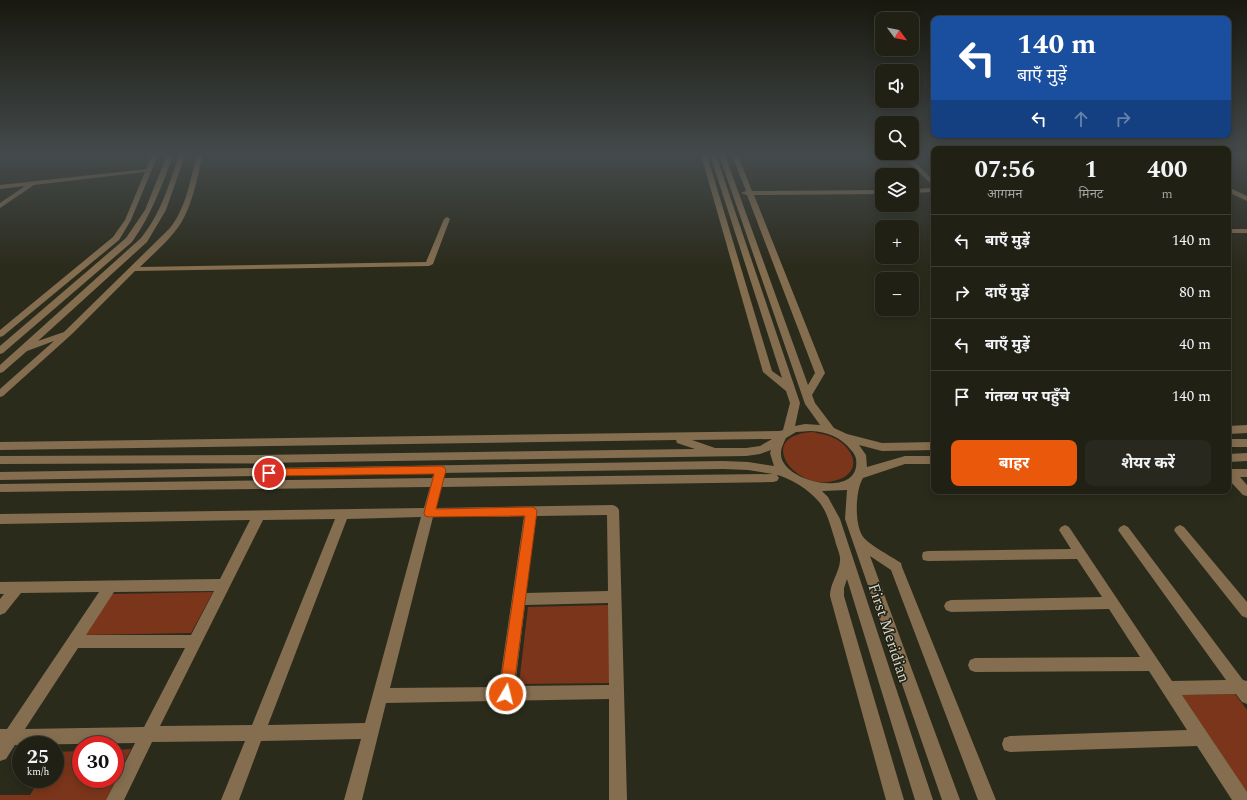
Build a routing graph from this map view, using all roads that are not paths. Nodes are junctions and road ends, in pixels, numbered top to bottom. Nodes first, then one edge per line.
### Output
1 (20, 192) edge
2 (140, 192) edge
3 (155, 192) edge
4 (170, 192) edge
5 (188, 192) edge
6 (715, 192) edge
7 (838, 192) edge
8 (1235, 192) edge
9 (750, 193) junction
10 (726, 194) joint
11 (736, 194) junction
12 (1247, 199) edge
13 (0, 206) edge
14 (447, 219) dead end
15 (1231, 231) edge
16 (1247, 231) edge
17 (133, 269) junction
18 (9, 326) junction
19 (68, 332) junction
20 (0, 334) edge
21 (8, 344) junction
22 (22, 350) junction
23 (0, 351) edge
24 (0, 370) edge
25 (791, 390) junction
26 (0, 394) edge
27 (806, 394) junction
28 (1247, 429) edge
29 (830, 430) junction
30 (1231, 430) edge
31 (784, 434) junction
32 (671, 437) junction
33 (845, 438) junction
34 (1231, 443) edge
35 (1247, 443) edge
36 (135, 444) junction
37 (931, 445) edge
38 (0, 446) edge
39 (722, 453) junction
40 (1247, 457) edge
41 (1231, 458) edge
42 (0, 460) edge
43 (97, 460) junction
44 (931, 460) edge
45 (707, 465) junction
46 (1231, 473) edge
47 (1247, 473) edge
48 (91, 475) junction
49 (788, 475) junction
50 (1231, 475) edge
51 (0, 476) edge
52 (439, 476) junction
53 (773, 478) dead end
54 (857, 478) junction
55 (688, 479) junction
56 (806, 484) junction
57 (101, 486) junction
58 (0, 488) edge
59 (1247, 492) edge
60 (531, 511) junction
61 (429, 513) junction
62 (343, 514) junction
63 (259, 516) junction
64 (0, 519) edge
65 (1065, 530) dead end
66 (1124, 530) dead end
67 (1180, 530) dead end
68 (859, 541) junction
69 (1080, 554) junction
70 (928, 556) dead end
71 (847, 560) junction
72 (224, 585) junction
73 (111, 586) junction
74 (0, 588) edge
75 (16, 588) junction
76 (614, 597) junction
77 (519, 599) junction
78 (1112, 603) junction
79 (951, 606) dead end
80 (0, 609) edge
81 (1247, 612) edge
82 (196, 641) junction
83 (74, 642) junction
84 (1152, 664) junction
85 (975, 665) dead end
86 (1168, 688) junction
87 (1245, 690) edge
88 (616, 692) junction
89 (506, 694) junction
90 (380, 696) junction
91 (371, 732) junction
92 (257, 733) junction
93 (148, 735) junction
94 (5, 737) edge
95 (1201, 738) junction
96 (1010, 744) dead end
97 (0, 753) edge
98 (115, 800) edge
99 (230, 800) edge
100 (352, 800) edge
101 (618, 800) edge
102 (896, 800) edge
103 (924, 800) edge
104 (951, 800) edge
105 (986, 800) edge
106 (1242, 800) edge

1 - 13 street
2 - 18 street
3 - 21 street
4 - 22 street
5 - 17 street
6 - 25 street
7 - 9 street
8 - 12 street
9 - 11 street
9 - 27 street
10 - 11 street
10 - 25 street
11 - 27 street
14 - 17 street
15 - 16 street
17 - 19 street
18 - 20 street
18 - 21 street
19 - 22 street
19 - 26 street
21 - 23 street
22 - 24 street
25 - 31 street
27 - 29 street
28 - 30 street
29 - 31 street
29 - 33 street
31 - 32 street
31 - 39 street
31 - 49 street
32 - 36 street
32 - 39 street
33 - 37 street
33 - 54 street
34 - 35 street
36 - 38 street
36 - 43 street
39 - 43 street
40 - 41 street
42 - 43 street
44 - 54 street
45 - 49 street
45 - 52 street
45 - 55 street
46 - 47 street
48 - 51 street
48 - 52 street
48 - 57 street
49 - 56 street
50 - 59 street
52 - 55 street
52 - 57 street
52 - 61 street
53 - 55 street
54 - 56 street
54 - 68 street, First Meridian
56 - 71 street, First Meridian
57 - 58 street
60 - 61 street
60 - 76 street
60 - 77 street
61 - 62 street
61 - 90 street
62 - 63 street
62 - 92 street
63 - 64 street
63 - 72 street
65 - 69 street
66 - 87 street
67 - 81 street
68 - 104 street, First Meridian
68 - 105 street
69 - 70 street
69 - 78 street
71 - 102 street
71 - 103 street, First Meridian
72 - 73 street
72 - 82 street
73 - 75 street
73 - 83 street
74 - 75 street
75 - 80 street
76 - 77 street
76 - 88 street
77 - 89 street
78 - 79 street
78 - 84 street
82 - 83 street
82 - 93 street
83 - 94 street
84 - 85 street
84 - 86 street
86 - 87 street
86 - 95 street
88 - 89 street
88 - 101 street
89 - 90 street
90 - 91 street
91 - 92 street
91 - 100 street
92 - 93 street
92 - 99 street
93 - 94 street
93 - 98 street
94 - 97 street
95 - 96 street
95 - 106 street

